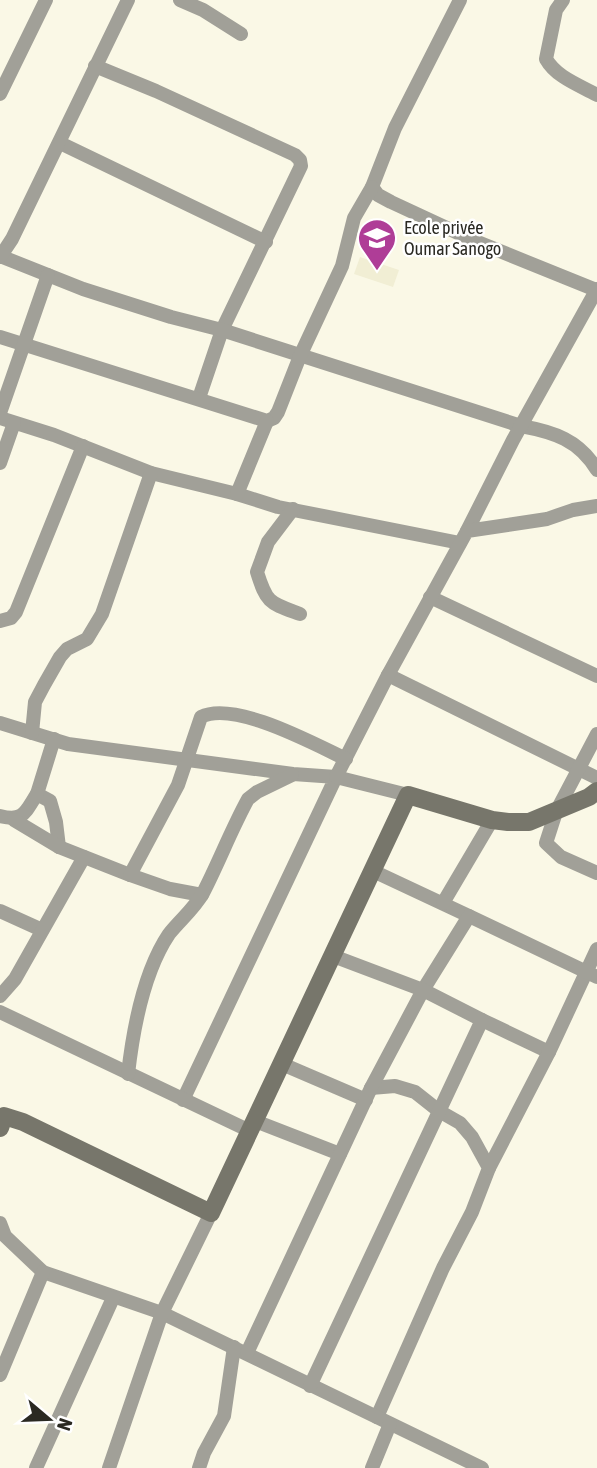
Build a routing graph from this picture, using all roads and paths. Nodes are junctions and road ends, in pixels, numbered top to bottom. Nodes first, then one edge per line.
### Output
1 (46, 0) edge
2 (128, 0) edge
3 (180, 0) edge
4 (460, 0) edge
5 (563, 0) edge
6 (241, 34) dead end
7 (95, 66) junction
8 (0, 94) edge
9 (597, 94) edge
10 (60, 143) junction
11 (372, 187) junction
12 (266, 242) junction
13 (0, 256) edge
14 (48, 275) junction
15 (597, 290) edge
16 (222, 330) junction
17 (0, 337) edge
18 (23, 344) junction
19 (300, 356) junction
20 (199, 398) junction
21 (5, 418) edge
22 (267, 421) junction
23 (521, 426) junction
24 (83, 446) junction
25 (0, 463) edge
26 (597, 470) edge
27 (151, 472) junction
28 (237, 494) junction
29 (597, 506) edge
30 (293, 509) junction
31 (463, 537) junction
32 (430, 597) junction
33 (300, 614) dead end
34 (0, 621) edge
35 (388, 675) junction
36 (597, 676) edge
37 (0, 723) edge
38 (32, 733) junction
39 (597, 734) edge
40 (54, 739) junction
41 (346, 759) junction
42 (187, 760) junction
43 (579, 769) junction
44 (293, 774) junction
45 (336, 777) junction
46 (597, 778) edge
47 (597, 791) edge
48 (37, 794) junction
49 (408, 795) junction
50 (556, 811) junction
51 (7, 818) edge
52 (492, 820) junction
53 (59, 847) junction
54 (84, 857) junction
55 (373, 871) junction
56 (597, 873) edge
57 (130, 875) junction
58 (202, 895) junction
59 (443, 903) junction
60 (0, 911) edge
61 (469, 916) junction
62 (42, 930) junction
63 (597, 949) edge
64 (333, 956) junction
65 (591, 974) edge
66 (423, 990) junction
67 (0, 996) edge
68 (0, 1013) edge
69 (482, 1020) junction
70 (549, 1052) junction
71 (282, 1064) junction
72 (128, 1074) junction
73 (368, 1094) junction
74 (183, 1100) junction
75 (439, 1111) junction
76 (1, 1120) edge
77 (252, 1126) junction
78 (340, 1154) junction
79 (489, 1168) junction
80 (211, 1213) junction
81 (0, 1223) edge
82 (43, 1272) junction
83 (113, 1298) junction
84 (162, 1313) junction
85 (241, 1350) junction
86 (0, 1375) edge
87 (310, 1386) junction
88 (384, 1421) junction
89 (36, 1468) edge
90 (109, 1468) edge
91 (199, 1468) edge
92 (372, 1468) edge
93 (482, 1468) edge

1 - 8 street
2 - 7 street
3 - 6 street
4 - 11 street
5 - 9 street
7 - 10 street
7 - 12 street
10 - 12 street
10 - 13 street
11 - 15 street
11 - 19 street
12 - 16 street
13 - 14 street
14 - 16 street
14 - 18 street
15 - 23 street
16 - 19 street
16 - 20 street
17 - 18 street
18 - 20 street
18 - 21 street
19 - 22 street
19 - 23 street
20 - 22 street
21 - 24 street
21 - 25 street
22 - 28 street
23 - 26 street
23 - 31 street
24 - 27 street
24 - 34 street
27 - 28 street
27 - 38 street
28 - 30 street
29 - 31 street
30 - 31 street
30 - 33 street
31 - 32 street
32 - 35 street
32 - 36 street
35 - 41 street
35 - 43 street
37 - 38 street
38 - 40 street
39 - 43 street
40 - 42 street
40 - 48 street
41 - 42 street
41 - 45 street
42 - 44 street
42 - 57 street
43 - 46 street
43 - 50 street
44 - 45 street
44 - 58 street
45 - 49 street
45 - 74 street
47 - 50 street
48 - 51 street
48 - 53 street
49 - 52 street
49 - 55 street
50 - 52 street
50 - 56 street
51 - 53 street
52 - 59 street
53 - 54 street
54 - 57 street
54 - 62 street
55 - 59 street
55 - 64 street
57 - 58 street
58 - 72 street
59 - 61 street
60 - 62 street
61 - 65 street
61 - 66 street
62 - 67 street
63 - 65 street
64 - 66 street
64 - 71 street
65 - 70 street
66 - 69 street
66 - 73 street
68 - 72 street
69 - 70 street
69 - 75 street
70 - 79 street
71 - 73 street
71 - 77 street
72 - 74 street
73 - 75 street
73 - 78 street
74 - 77 street
75 - 79 street
75 - 87 street
76 - 80 street
77 - 78 street
77 - 80 street
78 - 85 street
79 - 88 street
80 - 84 street
81 - 82 street
82 - 83 street
82 - 86 street
83 - 84 street
83 - 89 street
84 - 85 street
84 - 90 street
85 - 87 street
85 - 91 street
87 - 88 street
88 - 92 street
88 - 93 street

